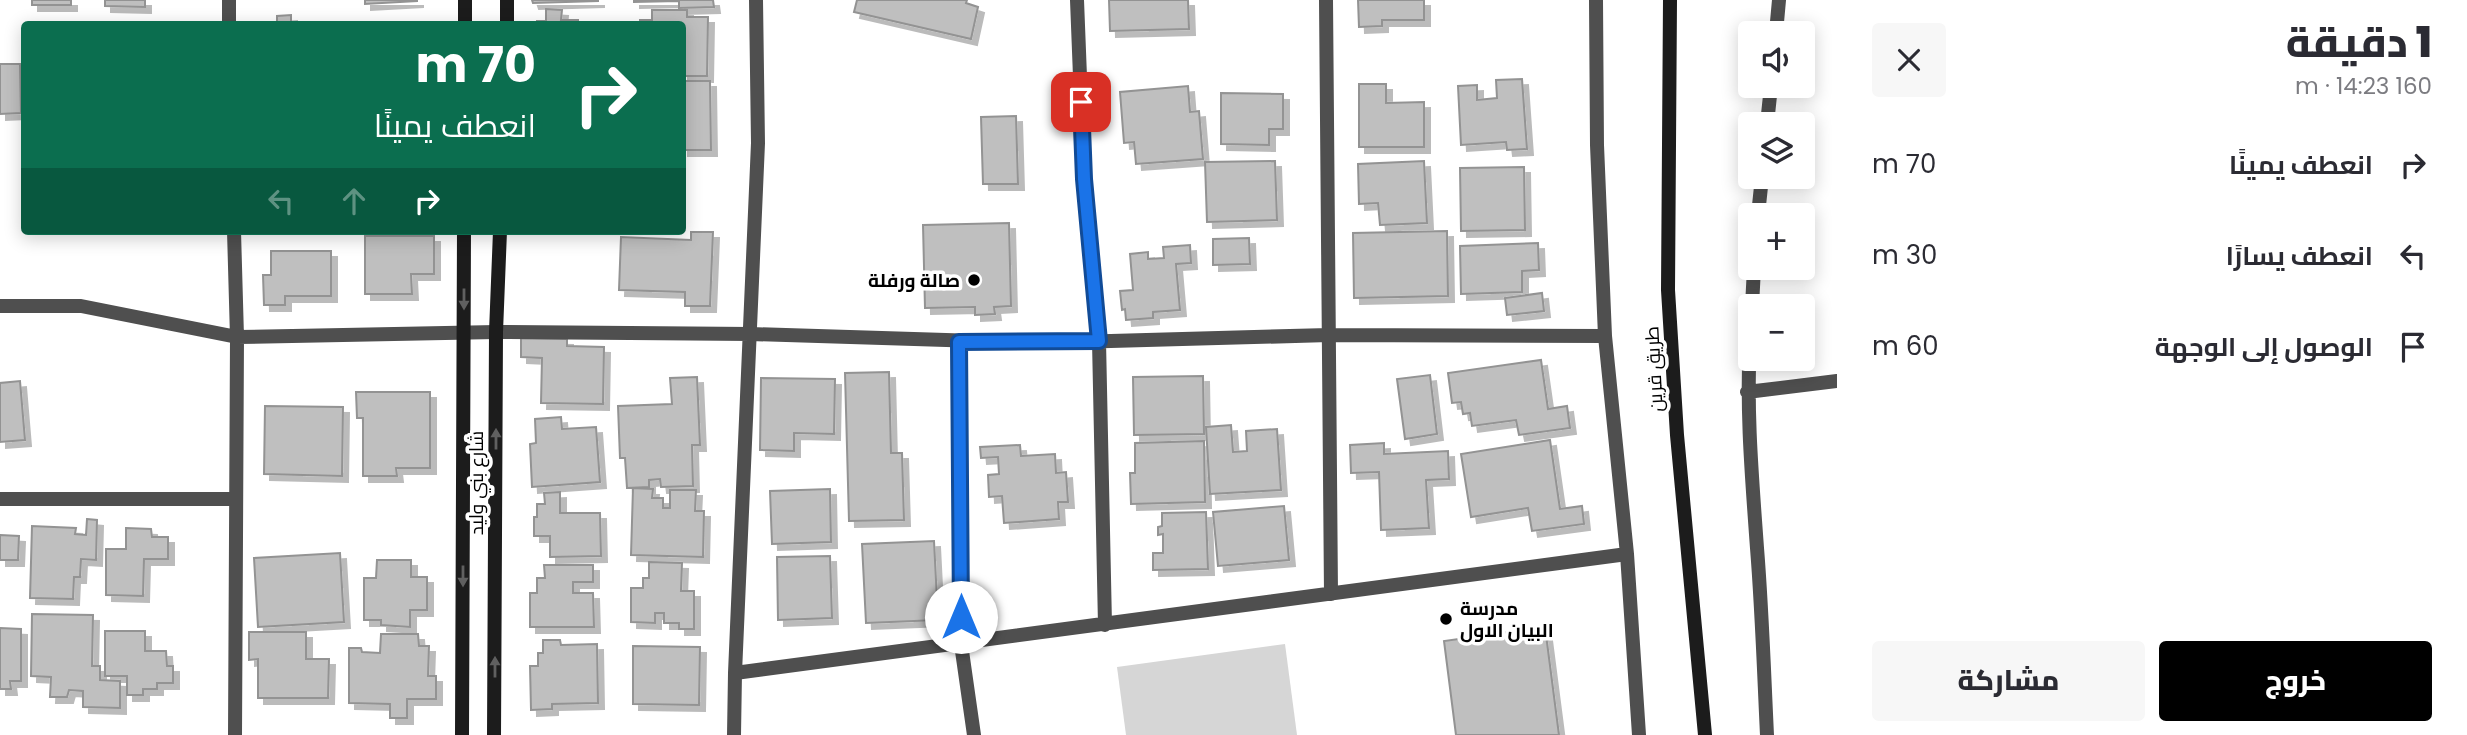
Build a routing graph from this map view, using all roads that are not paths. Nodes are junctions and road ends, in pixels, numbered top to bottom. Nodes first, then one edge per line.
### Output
1 (229, 0) edge
2 (465, 0) edge
3 (507, 0) edge
4 (756, 0) edge
5 (1077, 0) edge
6 (1326, 0) edge
7 (1596, 0) edge
8 (1670, 0) edge
9 (1779, 0) edge
10 (229, 21) edge
11 (465, 21) edge
12 (507, 21) edge
13 (1777, 21) edge
14 (234, 235) edge
15 (464, 235) edge
16 (500, 235) edge
17 (0, 306) edge
18 (463, 332) junction
19 (496, 332) junction
20 (751, 334) junction
21 (1329, 335) junction
22 (1605, 336) junction
23 (237, 337) junction
24 (1099, 341) junction
25 (959, 342) junction
26 (1748, 371) edge
27 (1837, 381) edge
28 (1747, 392) junction
29 (0, 499) edge
30 (236, 499) junction
31 (1627, 554) junction
32 (1331, 594) junction
33 (1105, 625) junction
34 (961, 644) junction
35 (735, 673) junction
36 (235, 735) edge
37 (462, 735) edge
38 (494, 735) edge
39 (734, 735) edge
40 (974, 735) edge
41 (1639, 735) edge
42 (1705, 735) edge
43 (1767, 735) edge

1 - 10 street
2 - 11 street
3 - 12 street
4 - 20 street
5 - 24 street
6 - 21 street
7 - 22 street
8 - 42 street, طريق قرين
9 - 13 street
14 - 23 street
15 -> 18 street, شارع بني وليد
16 - 19 street, شارع بني وليد
17 - 23 street
18 - 19 street
18 - 23 street
18 -> 37 street, شارع بني وليد
19 - 20 street
38 -> 19 street, شارع بني وليد
20 - 25 street
20 - 35 street
21 - 22 street
21 - 24 street
21 - 32 street
22 - 31 street
23 - 30 street
24 - 25 street
24 - 33 street
25 - 34 street
26 - 28 street
27 - 28 street
28 - 43 street
29 - 30 street
30 - 36 street
31 - 32 street
31 - 41 street
32 - 33 street
33 - 34 street
34 - 35 street
34 - 40 street
35 - 39 street

